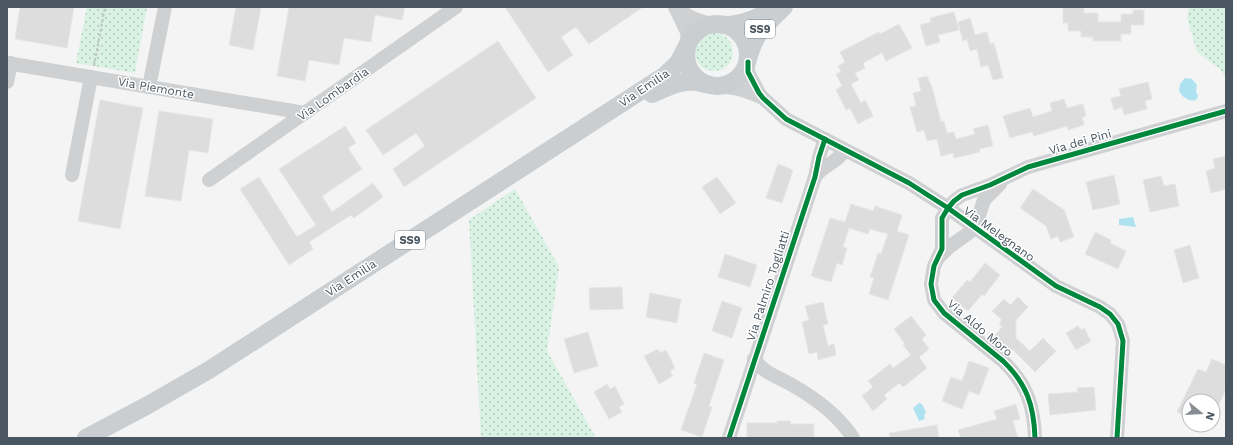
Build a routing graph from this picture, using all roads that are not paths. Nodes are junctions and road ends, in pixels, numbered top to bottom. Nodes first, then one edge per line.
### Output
1 (165, 7) edge
2 (456, 7) edge
3 (675, 7) edge
4 (779, 7) edge
5 (784, 7) edge
6 (718, 24) junction
7 (688, 44) junction
8 (748, 60) junction
9 (9, 63) edge
10 (92, 77) junction
11 (7, 82) edge
12 (713, 85) junction
13 (150, 87) junction
14 (763, 98) junction
15 (611, 111) junction
16 (1226, 111) edge
17 (305, 113) junction
18 (825, 139) junction
19 (845, 150) junction
20 (72, 175) dead end
21 (814, 176) junction
22 (1009, 176) junction
23 (208, 180) dead end
24 (948, 208) junction
25 (974, 227) junction
26 (937, 260) junction
27 (754, 359) junction
28 (86, 438) edge
29 (730, 438) edge
30 (853, 438) edge
31 (1035, 438) edge
32 (1117, 438) edge

1 - 13 street
2 - 17 street, Via Lombardia
3 - 6 street
3 - 7 street
4 - 6 main road, SS9
5 - 8 main road, SS9
6 - 7 main road
6 - 8 main road
7 - 12 main road
7 - 15 main road, Via Emilia / SS9
8 - 12 main road
8 - 14 street, Via Melegnano
9 - 10 street, Via Piemonte
9 - 11 street
10 - 13 street, Via Piemonte
10 - 20 street
12 - 14 street, Via Melegnano
12 - 15 main road, Via Emilia / SS9
13 - 17 street, Via Piemonte
14 - 18 street, Via Melegnano
15 - 28 main road, Via Emilia / SS9
16 - 22 street, Via dei Pini
17 - 23 street, Via Lombardia
18 - 19 street, Via Melegnano
18 - 21 street, Via Palmiro Togliatti
19 - 21 street
19 - 24 street, Via Melegnano
21 - 27 street, Via Palmiro Togliatti
22 - 24 street, Via dei Pini
22 - 25 street, Via dei Pini
24 - 25 street, Via Melegnano
24 - 26 street, Via Aldo Moro
25 - 26 street
25 - 32 street, Via Melegnano
26 - 31 street, Via Aldo Moro
27 - 29 street, Via Palmiro Togliatti
27 - 30 street

